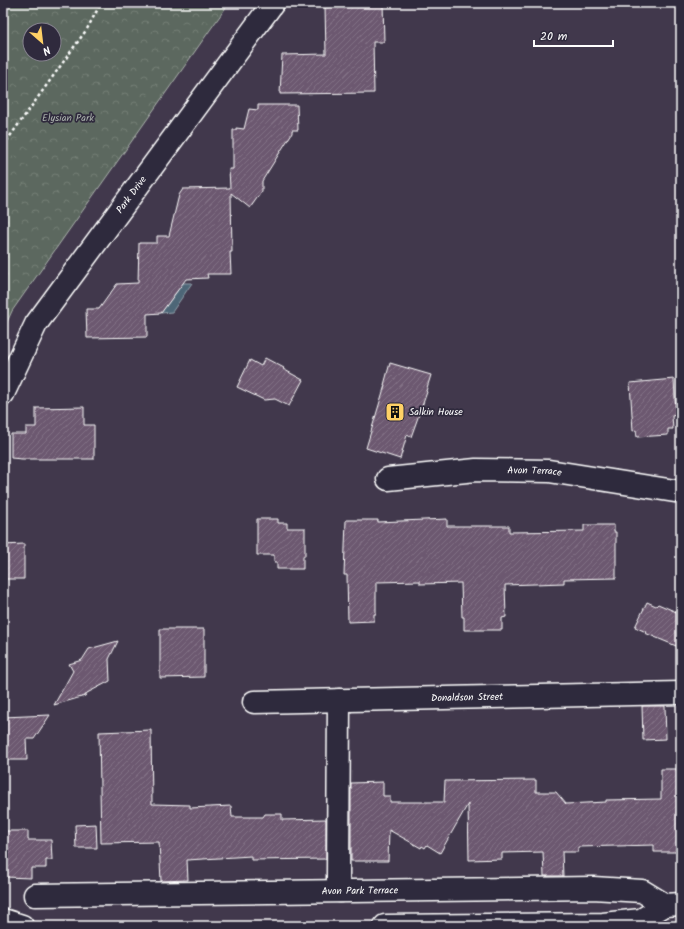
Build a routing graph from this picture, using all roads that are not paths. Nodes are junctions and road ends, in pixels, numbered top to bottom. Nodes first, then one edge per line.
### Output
1 (273, 3) edge
2 (3, 394) edge
3 (388, 479) dead end
4 (681, 492) edge
5 (681, 693) edge
6 (339, 700) junction
7 (254, 702) dead end
8 (340, 891) junction
9 (35, 895) dead end
10 (673, 904) edge
11 (3, 920) edge
12 (22, 926) edge
13 (385, 926) edge

1 - 2 street, Park Drive
3 - 4 street, Avon Terrace
5 - 6 street, Donaldson Street
6 - 7 street, Donaldson Street
6 - 8 street
8 - 9 street, Avon Park Terrace
8 - 10 street, Avon Park Terrace
10 - 13 street
11 - 12 street

